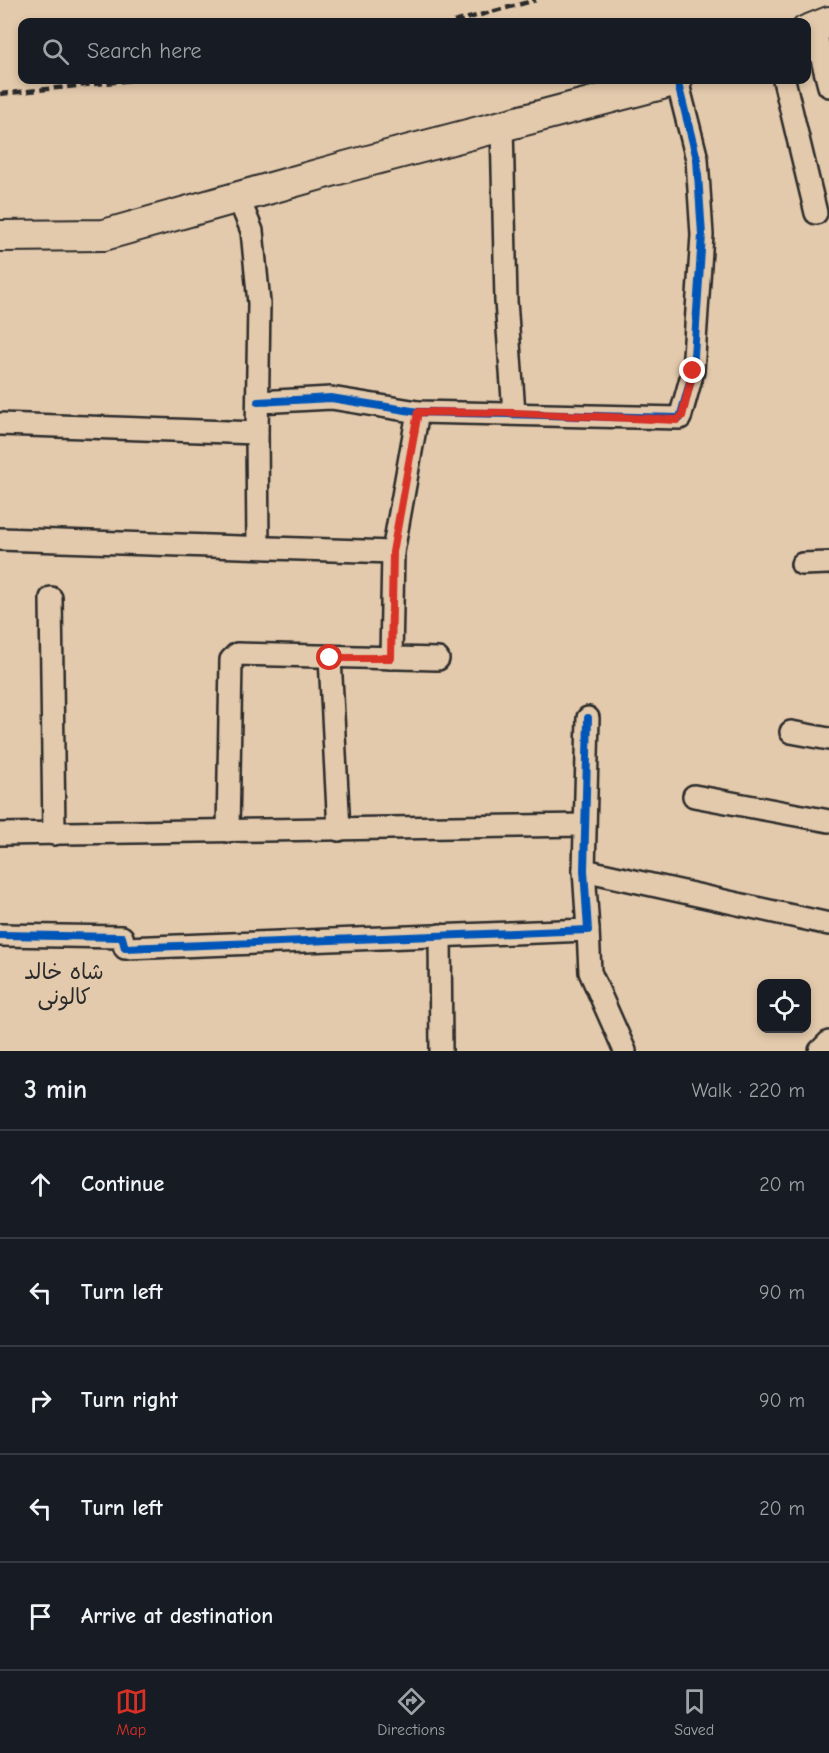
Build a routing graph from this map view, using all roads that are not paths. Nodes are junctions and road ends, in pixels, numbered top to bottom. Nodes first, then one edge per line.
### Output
1 (816, 27) edge
2 (662, 84) edge
3 (678, 84) edge
4 (785, 84) edge
5 (829, 86) edge
6 (502, 126) junction
7 (238, 198) junction
8 (816, 213) dead end
9 (0, 236) edge
10 (258, 402) junction
11 (418, 412) junction
12 (514, 413) junction
13 (0, 424) edge
14 (257, 434) junction
15 (0, 539) edge
16 (258, 547) junction
17 (393, 552) junction
18 (829, 563) edge
19 (802, 564) dead end
20 (51, 598) dead end
21 (330, 658) junction
22 (391, 658) junction
23 (438, 659) dead end
24 (588, 718) dead end
25 (791, 732) dead end
26 (829, 739) edge
27 (694, 796) dead end
28 (829, 820) edge
29 (585, 825) junction
30 (339, 830) junction
31 (228, 831) junction
32 (0, 834) edge
33 (54, 834) junction
34 (584, 870) junction
35 (829, 924) edge
36 (588, 930) junction
37 (0, 935) edge
38 (440, 935) junction
39 (829, 1042) edge
40 (441, 1051) edge
41 (625, 1051) edge
42 (820, 1051) edge

1 - 5 street
2 - 6 street
3 - 12 street
4 - 8 street
6 - 7 street
6 - 12 street
7 - 9 street
7 - 10 street
10 - 11 street
10 - 14 street
11 - 12 street
11 - 17 street
13 - 14 street
14 - 16 street
15 - 16 street
16 - 17 street
17 - 22 street
18 - 19 street
20 - 33 street
21 - 22 street
21 - 30 street
21 - 31 street
22 - 23 street
24 - 29 street
25 - 26 street
27 - 28 street
29 - 30 street
29 - 34 street
30 - 31 street
31 - 33 street
32 - 33 street
34 - 35 street
34 - 36 street
36 - 38 street
36 - 41 street
37 - 38 street
38 - 40 street
39 - 42 street

